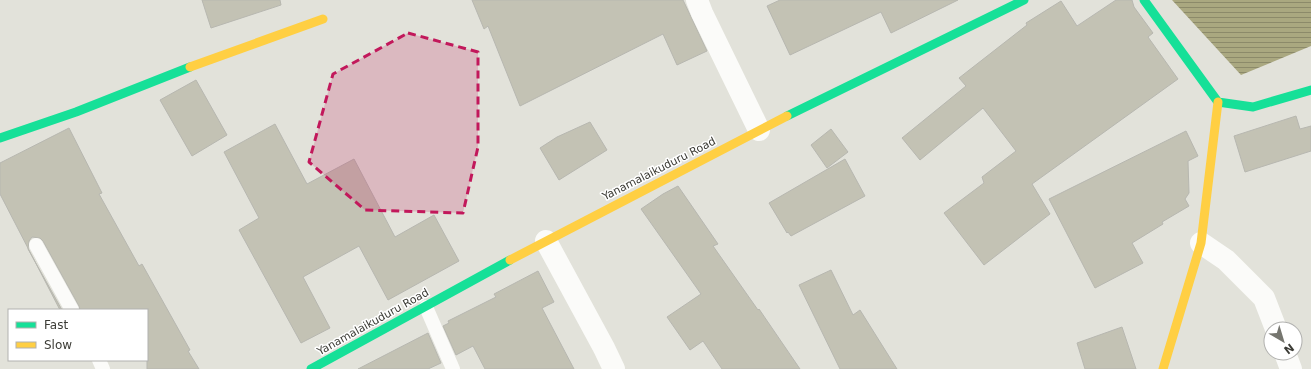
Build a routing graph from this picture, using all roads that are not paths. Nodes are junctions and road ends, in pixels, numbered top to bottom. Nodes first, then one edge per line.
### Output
1 (697, 0) edge
2 (1024, 0) edge
3 (1144, 0) edge
4 (323, 19) dead end
5 (1311, 90) edge
6 (1218, 102) junction
7 (759, 130) junction
8 (0, 138) edge
9 (546, 241) junction
10 (1201, 243) junction
11 (36, 245) dead end
12 (426, 307) junction
13 (71, 309) edge
14 (1273, 321) edge
15 (311, 369) edge
16 (453, 369) edge
17 (614, 369) edge
18 (1162, 369) edge

1 - 7 street
2 - 7 street, Yanamalaikuduru Road
3 - 6 street
4 - 8 street
5 - 6 street
6 - 10 street
7 - 9 street, Yanamalaikuduru Road
9 - 12 street, Yanamalaikuduru Road
9 - 17 street
10 - 14 street
10 - 18 street
11 - 13 lane
12 - 15 street, Yanamalaikuduru Road
12 - 16 lane

